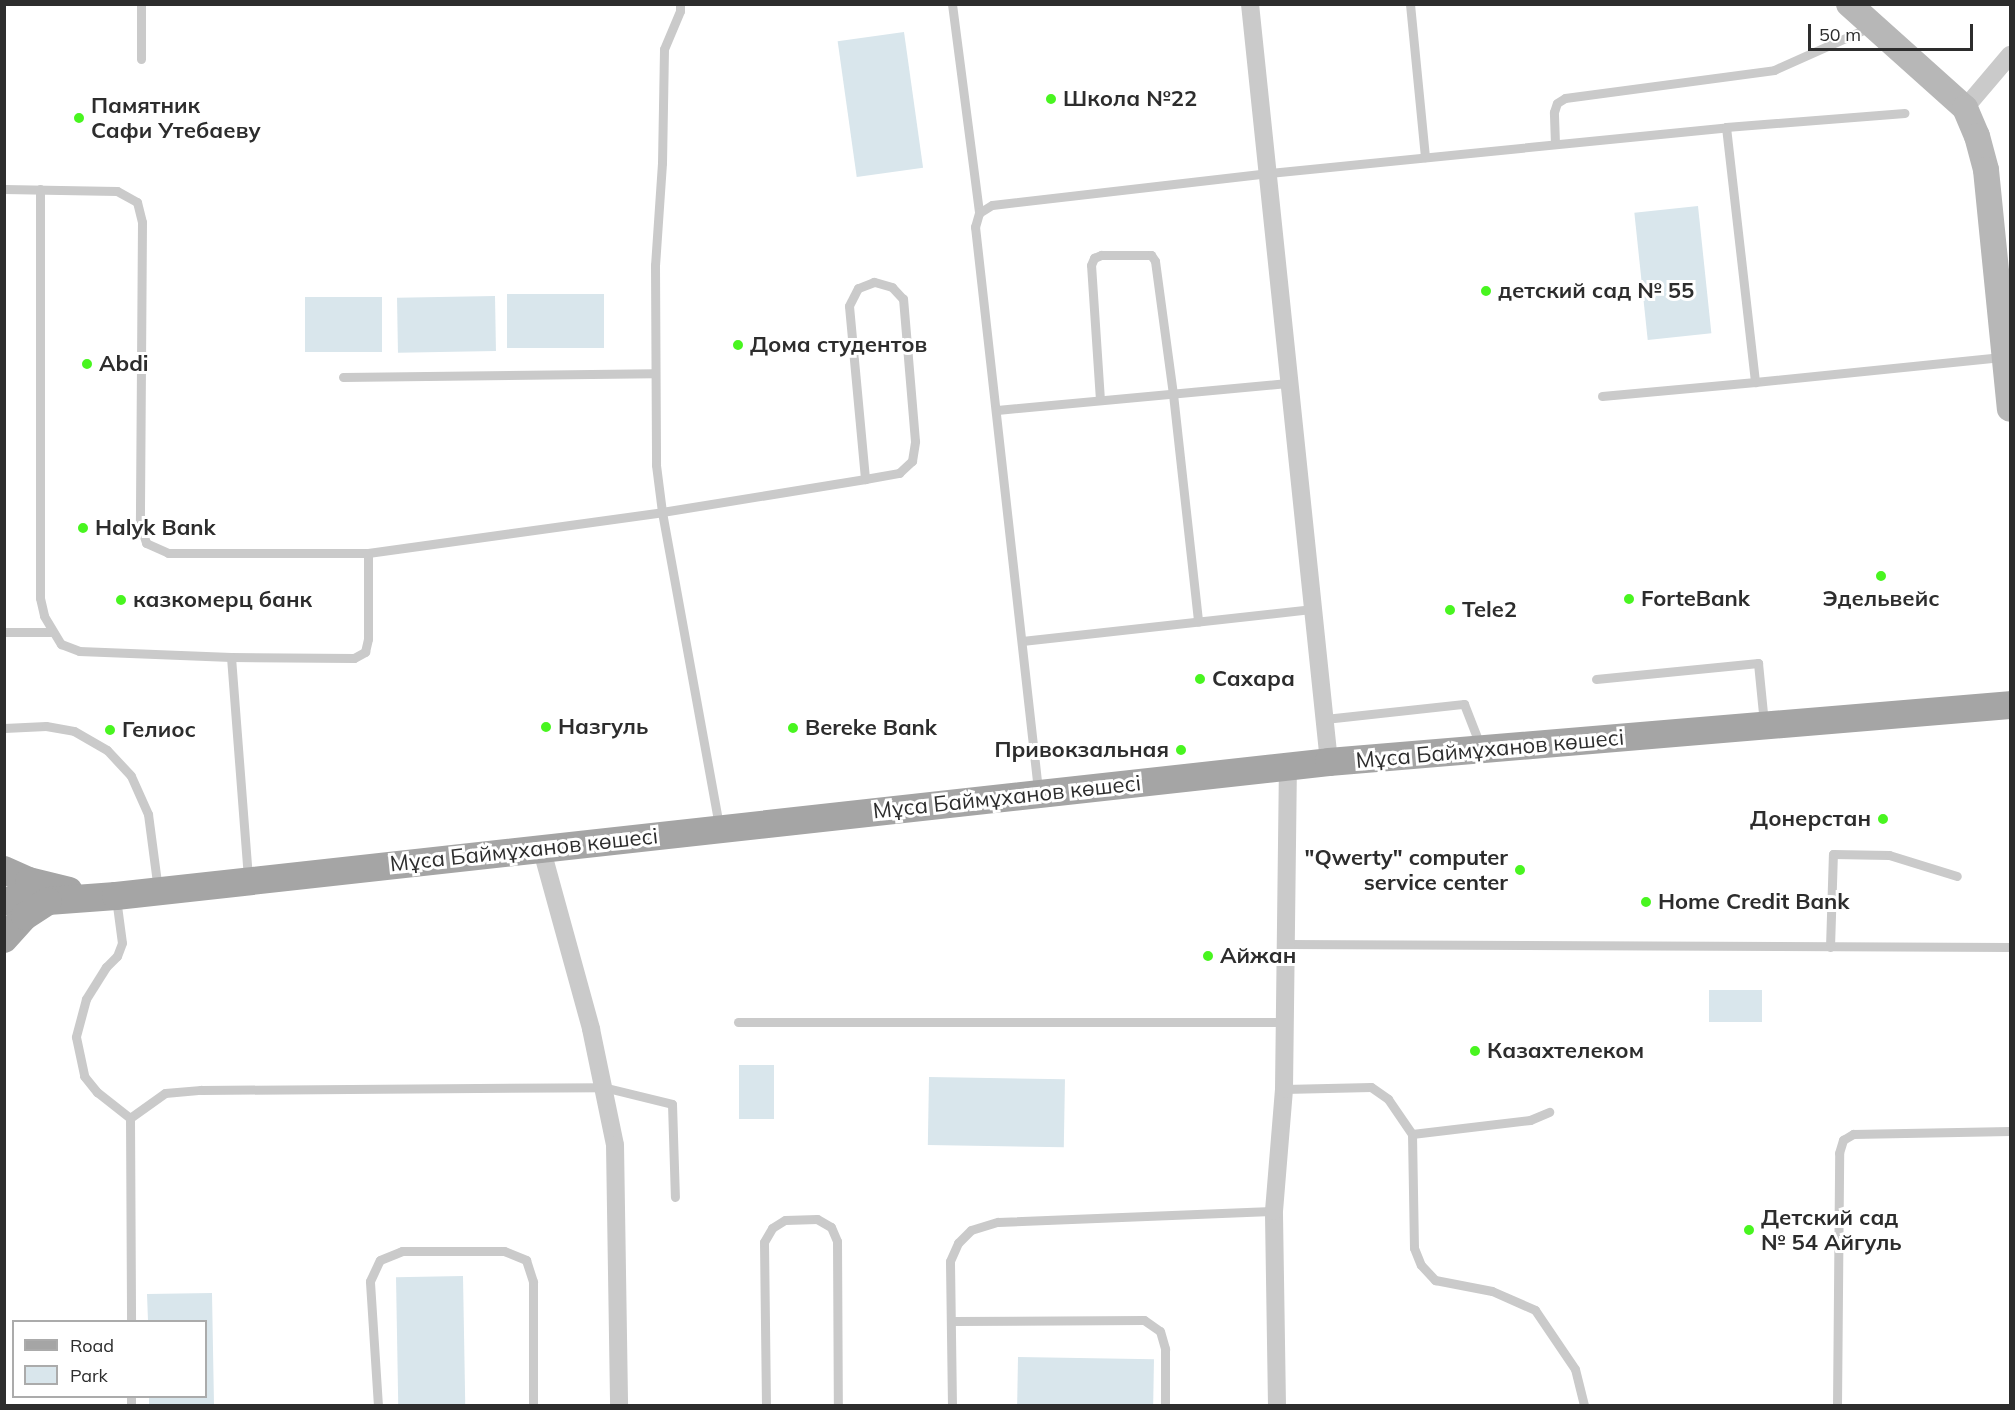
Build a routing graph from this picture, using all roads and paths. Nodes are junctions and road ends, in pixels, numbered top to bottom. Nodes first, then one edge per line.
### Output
1 (141, 4) edge
2 (680, 4) edge
3 (952, 4) edge
4 (1250, 4) edge
5 (1410, 4) edge
6 (1849, 4) edge
7 (1874, 26) junction
8 (2010, 55) edge
9 (141, 58) dead end
10 (1965, 108) junction
11 (1904, 113) dead end
12 (1726, 127) junction
13 (1556, 144) junction
14 (1425, 157) junction
15 (1269, 173) junction
16 (4, 189) edge
17 (40, 189) junction
18 (979, 213) junction
19 (2008, 357) edge
20 (654, 373) junction
21 (343, 377) dead end
22 (1755, 382) junction
23 (1291, 383) junction
24 (1173, 394) junction
25 (1602, 396) dead end
26 (1100, 400) junction
27 (2010, 409) edge
28 (997, 410) junction
29 (865, 479) junction
30 (662, 513) junction
31 (368, 553) junction
32 (1313, 609) junction
33 (1198, 622) junction
34 (4, 632) edge
35 (52, 633) junction
36 (1022, 641) junction
37 (231, 657) junction
38 (1596, 679) dead end
39 (2010, 705) edge
40 (1325, 719) junction
41 (1764, 726) junction
42 (4, 728) edge
43 (1482, 749) junction
44 (1329, 762) junction
45 (1288, 767) junction
46 (1039, 793) junction
47 (720, 828) junction
48 (541, 847) junction
49 (4, 870) edge
50 (1957, 876) dead end
51 (248, 881) junction
52 (158, 890) junction
53 (102, 896) junction
54 (4, 901) edge
55 (48, 902) junction
56 (4, 939) edge
57 (1286, 944) junction
58 (1830, 947) junction
59 (2010, 947) edge
60 (738, 1022) dead end
61 (1285, 1023) junction
62 (603, 1087) junction
63 (1284, 1089) junction
64 (1549, 1112) dead end
65 (130, 1118) junction
66 (2010, 1131) edge
67 (1412, 1134) junction
68 (675, 1197) dead end
69 (1274, 1211) junction
70 (131, 1320) edge
71 (952, 1321) junction
72 (378, 1406) edge
73 (533, 1406) edge
74 (619, 1406) edge
75 (766, 1406) edge
76 (838, 1406) edge
77 (952, 1406) edge
78 (1165, 1406) edge
79 (1277, 1406) edge
80 (1584, 1406) edge
81 (1837, 1406) edge

1 - 9 lane
2 - 20 lane
3 - 18 lane
4 - 15 street
5 - 14 lane
6 - 7 main road
7 - 10 main road
7 - 13 lane
8 - 10 street
10 - 19 main road
11 - 12 lane
12 - 13 lane
12 - 22 lane
13 - 14 lane
14 - 15 lane
15 - 18 lane
15 - 23 street
16 - 17 lane
17 - 31 lane
17 - 35 lane
18 - 28 lane
19 - 22 lane
19 - 27 main road
20 - 21 lane
20 - 30 lane
22 - 25 lane
23 - 24 lane
23 - 32 street
24 - 26 lane
24 - 26 lane
24 - 33 lane
26 - 28 lane
28 - 36 lane
29 - 29 lane
29 - 30 lane
30 - 31 lane
30 - 47 lane
31 - 37 lane
32 - 33 lane
32 - 40 street
33 - 36 lane
34 - 35 lane
35 - 37 lane
36 - 46 lane
37 - 51 lane
38 - 41 lane
39 - 41 main road, Мұса Баймұханов көшесі
40 - 43 lane
40 - 44 street
41 - 43 main road, Мұса Баймұханов көшесі
42 - 52 lane
43 - 44 main road, Мұса Баймұханов көшесі
44 - 45 main road, Мұса Баймұханов көшесі
45 - 46 main road, Мұса Баймұханов көшесі
45 - 57 street
46 - 47 main road, Мұса Баймұханов көшесі
47 - 48 main road, Мұса Баймұханов көшесі
48 - 51 main road, Мұса Баймұханов көшесі
48 - 62 street
49 - 53 main road
50 - 58 lane
51 - 52 main road, Мұса Баймұханов көшесі
52 - 53 main road, Мұса Баймұханов көшесі
53 - 55 main road, Мұса Баймұханов көшесі
53 - 65 lane
54 - 55 main road, Мұса Баймұханов көшесі
55 - 56 main road
57 - 58 lane
57 - 61 street
58 - 59 lane
60 - 61 lane
61 - 63 street
62 - 65 lane
62 - 68 lane
62 - 74 street
63 - 67 lane
63 - 69 street
64 - 67 lane
65 - 70 lane
66 - 81 lane
67 - 80 lane
69 - 71 lane
69 - 79 street
71 - 77 lane
71 - 78 lane
72 - 73 lane
75 - 76 lane

